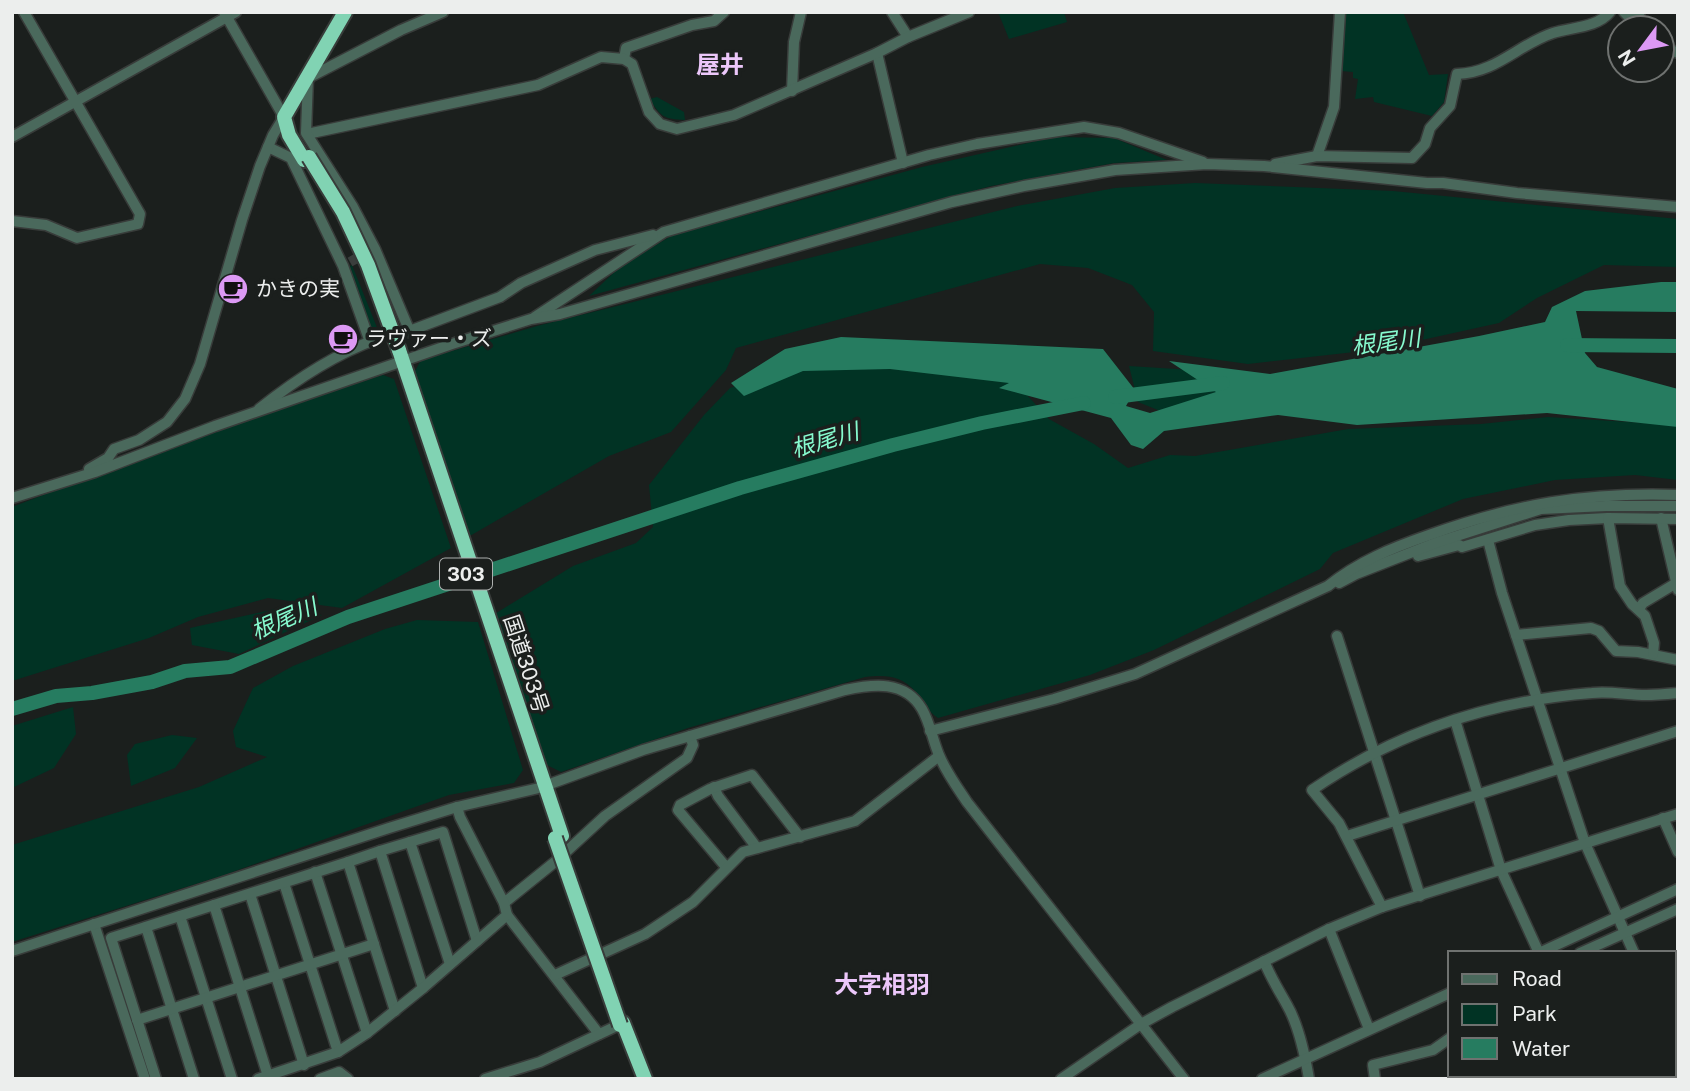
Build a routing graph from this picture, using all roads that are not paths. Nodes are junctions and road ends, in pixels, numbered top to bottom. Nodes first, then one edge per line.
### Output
1 (24, 12) edge
2 (345, 12) edge
3 (443, 12) edge
4 (724, 12) edge
5 (801, 12) edge
6 (892, 12) edge
7 (969, 12) edge
8 (1339, 12) edge
9 (1610, 12) edge
10 (229, 14) edge
11 (908, 37) junction
12 (877, 53) junction
13 (624, 59) junction
14 (308, 78) junction
15 (792, 91) junction
16 (76, 102) junction
17 (284, 117) junction
18 (307, 134) junction
19 (12, 137) edge
20 (268, 147) junction
21 (1317, 156) junction
22 (903, 163) junction
23 (1207, 163) junction
24 (1264, 166) junction
25 (1678, 207) edge
26 (12, 221) edge
27 (664, 232) junction
28 (531, 319) junction
29 (410, 332) junction
30 (378, 339) junction
31 (399, 362) junction
32 (254, 414) junction
33 (1678, 495) edge
34 (12, 496) edge
35 (1678, 506) edge
36 (1608, 518) junction
37 (1661, 518) junction
38 (1678, 519) edge
39 (1488, 540) junction
40 (1396, 558) junction
41 (1677, 585) edge
42 (1328, 586) junction
43 (1639, 609) junction
44 (1516, 635) junction
45 (1337, 636) dead end
46 (1653, 654) junction
47 (1678, 660) edge
48 (1678, 693) edge
49 (1539, 700) junction
50 (1454, 720) junction
51 (930, 731) junction
52 (1678, 731) edge
53 (690, 736) junction
54 (1374, 754) junction
55 (939, 756) junction
56 (1560, 768) junction
57 (539, 780) junction
58 (714, 788) junction
59 (1478, 794) junction
60 (457, 807) junction
61 (1678, 814) edge
62 (1663, 818) junction
63 (1396, 820) junction
64 (800, 836) junction
65 (1347, 836) junction
66 (410, 842) junction
67 (1585, 843) junction
68 (757, 848) junction
69 (380, 852) junction
70 (1678, 852) edge
71 (348, 862) junction
72 (726, 867) junction
73 (1501, 870) junction
74 (315, 872) junction
75 (284, 883) junction
76 (1678, 889) edge
77 (250, 894) junction
78 (1420, 896) junction
79 (504, 903) junction
80 (214, 905) junction
81 (1382, 907) junction
82 (1678, 909) edge
83 (506, 915) junction
84 (180, 916) junction
85 (1618, 917) junction
86 (94, 924) junction
87 (146, 927) junction
88 (1329, 929) junction
89 (1626, 934) junction
90 (477, 941) junction
91 (374, 944) junction
92 (12, 951) edge
93 (1538, 951) edge
94 (1543, 951) edge
95 (1585, 951) edge
96 (1633, 951) edge
97 (341, 954) junction
98 (1264, 961) junction
99 (310, 963) junction
100 (450, 964) junction
101 (275, 975) junction
102 (555, 975) junction
103 (239, 987) junction
104 (424, 988) junction
105 (1448, 994) edge
106 (206, 998) junction
107 (172, 1008) junction
108 (396, 1011) junction
109 (137, 1020) junction
110 (621, 1024) junction
111 (1141, 1024) junction
112 (1369, 1029) junction
113 (367, 1033) junction
114 (599, 1034) junction
115 (1448, 1039) edge
116 (338, 1052) junction
117 (1305, 1058) junction
118 (304, 1065) junction
119 (263, 1077) edge
120 (1178, 1077) edge
121 (145, 1079) edge
122 (156, 1079) edge
123 (194, 1079) edge
124 (232, 1079) edge
125 (320, 1079) edge
126 (348, 1079) edge
127 (485, 1079) edge
128 (638, 1079) edge
129 (645, 1079) edge
130 (1061, 1079) edge
131 (1262, 1079) edge
132 (1309, 1079) edge
133 (1376, 1079) edge

1 - 16 street
2 - 14 highway
3 - 14 street
4 - 13 street
5 - 15 street
6 - 11 street
7 - 11 street
8 - 21 street
9 - 21 street
10 - 16 street
10 - 17 street
11 - 12 street
12 - 15 street
12 - 22 street
13 - 15 street
13 - 18 street
14 - 17 highway
14 - 18 street
16 - 19 street
16 - 26 street
17 - 20 street
17 - 31 highway, 国道303号 / 303, bridge
18 - 29 street
20 - 30 street
20 - 34 street
21 - 24 street
22 - 23 street
22 - 27 street
23 - 24 street
23 - 28 street
24 - 25 street
27 - 28 street
27 - 29 street
28 - 31 street
29 - 30 street
30 - 32 street
31 - 32 street
31 - 57 highway, 国道303号 / 303
32 - 34 street
33 - 42 street
35 - 40 street
36 - 37 street
36 - 39 street
36 - 43 street
37 - 38 street
37 - 41 street
39 - 40 street
39 - 44 street
40 - 42 street
41 - 43 street
42 - 51 street
43 - 46 street
44 - 46 street
44 - 49 street
45 - 54 street
46 - 47 street
48 - 49 street
49 - 50 street
49 - 56 street
50 - 54 street
50 - 59 street
51 - 53 street
51 - 55 street
52 - 56 street
53 - 57 street
53 - 79 street
54 - 63 street
54 - 65 street
55 - 64 street
55 - 111 street
56 - 59 street
56 - 67 street
57 - 60 street
57 - 110 highway, 国道303号 / 303, bridge
58 - 64 street
58 - 68 street
58 - 72 street
59 - 63 street
59 - 73 street
60 - 79 street
60 - 86 street
61 - 62 street
62 - 67 street
62 - 70 street
63 - 65 street
63 - 78 street
64 - 68 street
65 - 81 street
66 - 69 street
66 - 90 street
66 - 100 street
67 - 73 street
67 - 85 street
68 - 72 street
69 - 71 street
69 - 104 street
71 - 74 street
71 - 91 street
72 - 102 street
73 - 78 street
73 - 93 street
74 - 75 street
74 - 97 street
75 - 77 street
75 - 99 street
76 - 85 street
77 - 80 street
77 - 101 street
78 - 81 street
79 - 83 street
80 - 84 street
80 - 103 street
81 - 88 street
82 - 89 street
83 - 90 street
83 - 102 street
84 - 87 street
84 - 106 street
85 - 89 street
85 - 94 street
86 - 92 street
86 - 121 street
87 - 107 street
87 - 109 street
88 - 98 street
88 - 112 street
89 - 95 street
89 - 96 street
90 - 100 street
91 - 97 street
91 - 108 street
97 - 99 street
97 - 113 street
98 - 111 street
98 - 117 street
99 - 101 street
99 - 116 street
100 - 104 street
101 - 103 street
101 - 118 street
102 - 114 street
103 - 106 street
103 - 119 street
104 - 108 street
105 - 112 street
106 - 107 street
106 - 124 street
107 - 109 street
107 - 123 street
108 - 113 street
109 - 122 street
110 - 114 street
110 - 128 highway, 国道303号 / 303
110 - 129 highway, 国道303号 / 303
111 - 120 street
111 - 130 street
112 - 117 street
113 - 116 street
114 - 127 street
115 - 133 street
116 - 118 street
117 - 131 street
117 - 132 street
118 - 119 street
125 - 126 street

